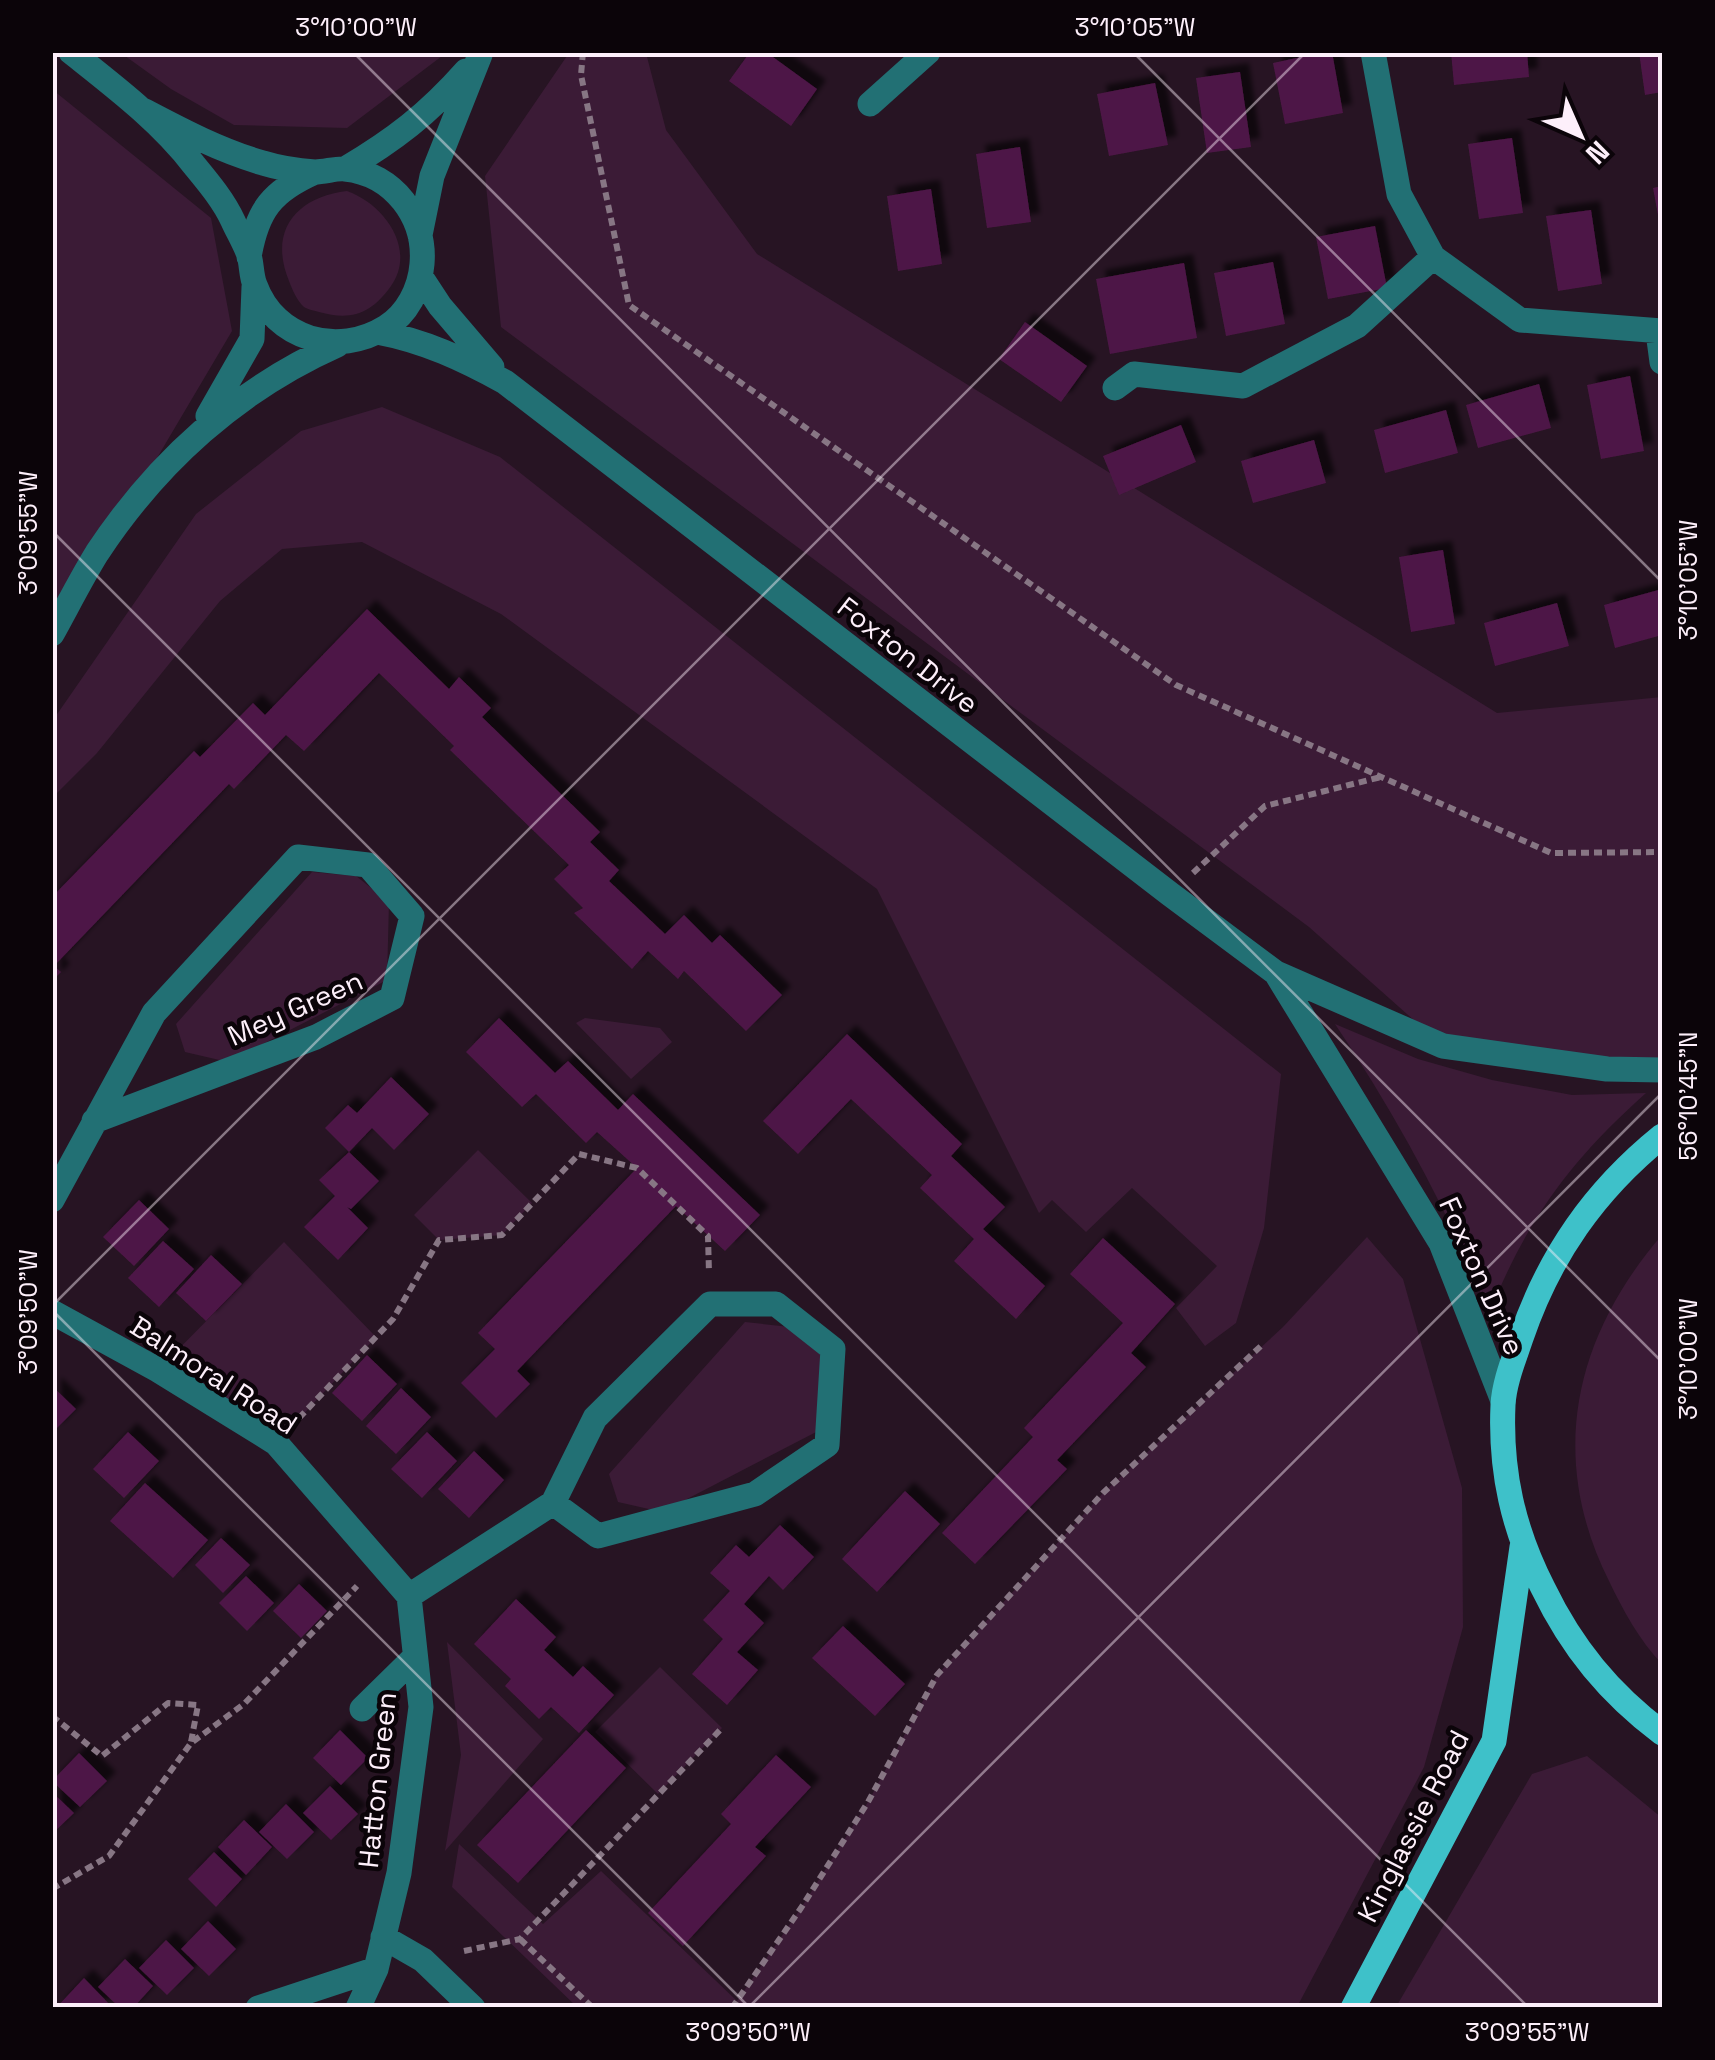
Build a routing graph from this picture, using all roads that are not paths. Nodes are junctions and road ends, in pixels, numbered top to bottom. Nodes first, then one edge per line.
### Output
1 (72, 52) edge
2 (928, 52) edge
3 (1373, 52) edge
4 (481, 54) edge
5 (870, 104) dead end
6 (145, 112) junction
7 (345, 169) junction
8 (315, 172) junction
9 (420, 236) junction
10 (249, 257) junction
11 (1432, 257) junction
12 (421, 277) junction
13 (254, 284) junction
14 (377, 332) junction
15 (1660, 332) edge
16 (340, 344) junction
17 (1662, 362) edge
18 (505, 382) junction
19 (1115, 388) dead end
20 (195, 437) junction
21 (52, 634) edge
22 (1276, 973) junction
23 (1662, 1070) edge
24 (94, 1122) junction
25 (1662, 1136) edge
26 (52, 1200) edge
27 (52, 1312) edge
28 (1503, 1401) junction
29 (553, 1503) junction
30 (1522, 1547) junction
31 (409, 1596) junction
32 (415, 1657) junction
33 (362, 1709) dead end
34 (1662, 1733) edge
35 (383, 1937) junction
36 (376, 1969) junction
37 (258, 2008) edge
38 (358, 2008) edge
39 (473, 2008) edge
40 (1353, 2008) edge

1 - 6 street
2 - 5 street
3 - 11 street
4 - 7 street
4 - 9 street
6 - 8 street
6 - 10 street
7 - 8 street
7 - 9 street
8 - 10 street
9 - 12 street
10 - 13 street
11 - 15 street
11 - 19 street
12 - 14 street
12 - 18 street, Foxton Drive
13 - 16 street
13 - 20 street
14 - 16 street
14 - 18 street, Foxton Drive
15 - 17 street
16 - 20 street
18 - 22 street, Foxton Drive
20 - 21 street
22 - 23 street, Foxton Drive
22 - 28 street, Foxton Drive
24 - 24 street, Mey Green
24 - 26 street, Mey Green
25 - 28 main road
27 - 31 street, Balmoral Road
28 - 30 main road
29 - 29 street
29 - 31 street
30 - 34 main road
30 - 40 main road, Kinglassie Road
31 - 32 street, Hatton Green
32 - 33 street
32 - 35 street, Hatton Green
35 - 36 street, Hatton Green
35 - 39 street
36 - 37 street
36 - 38 street, Hatton Green

